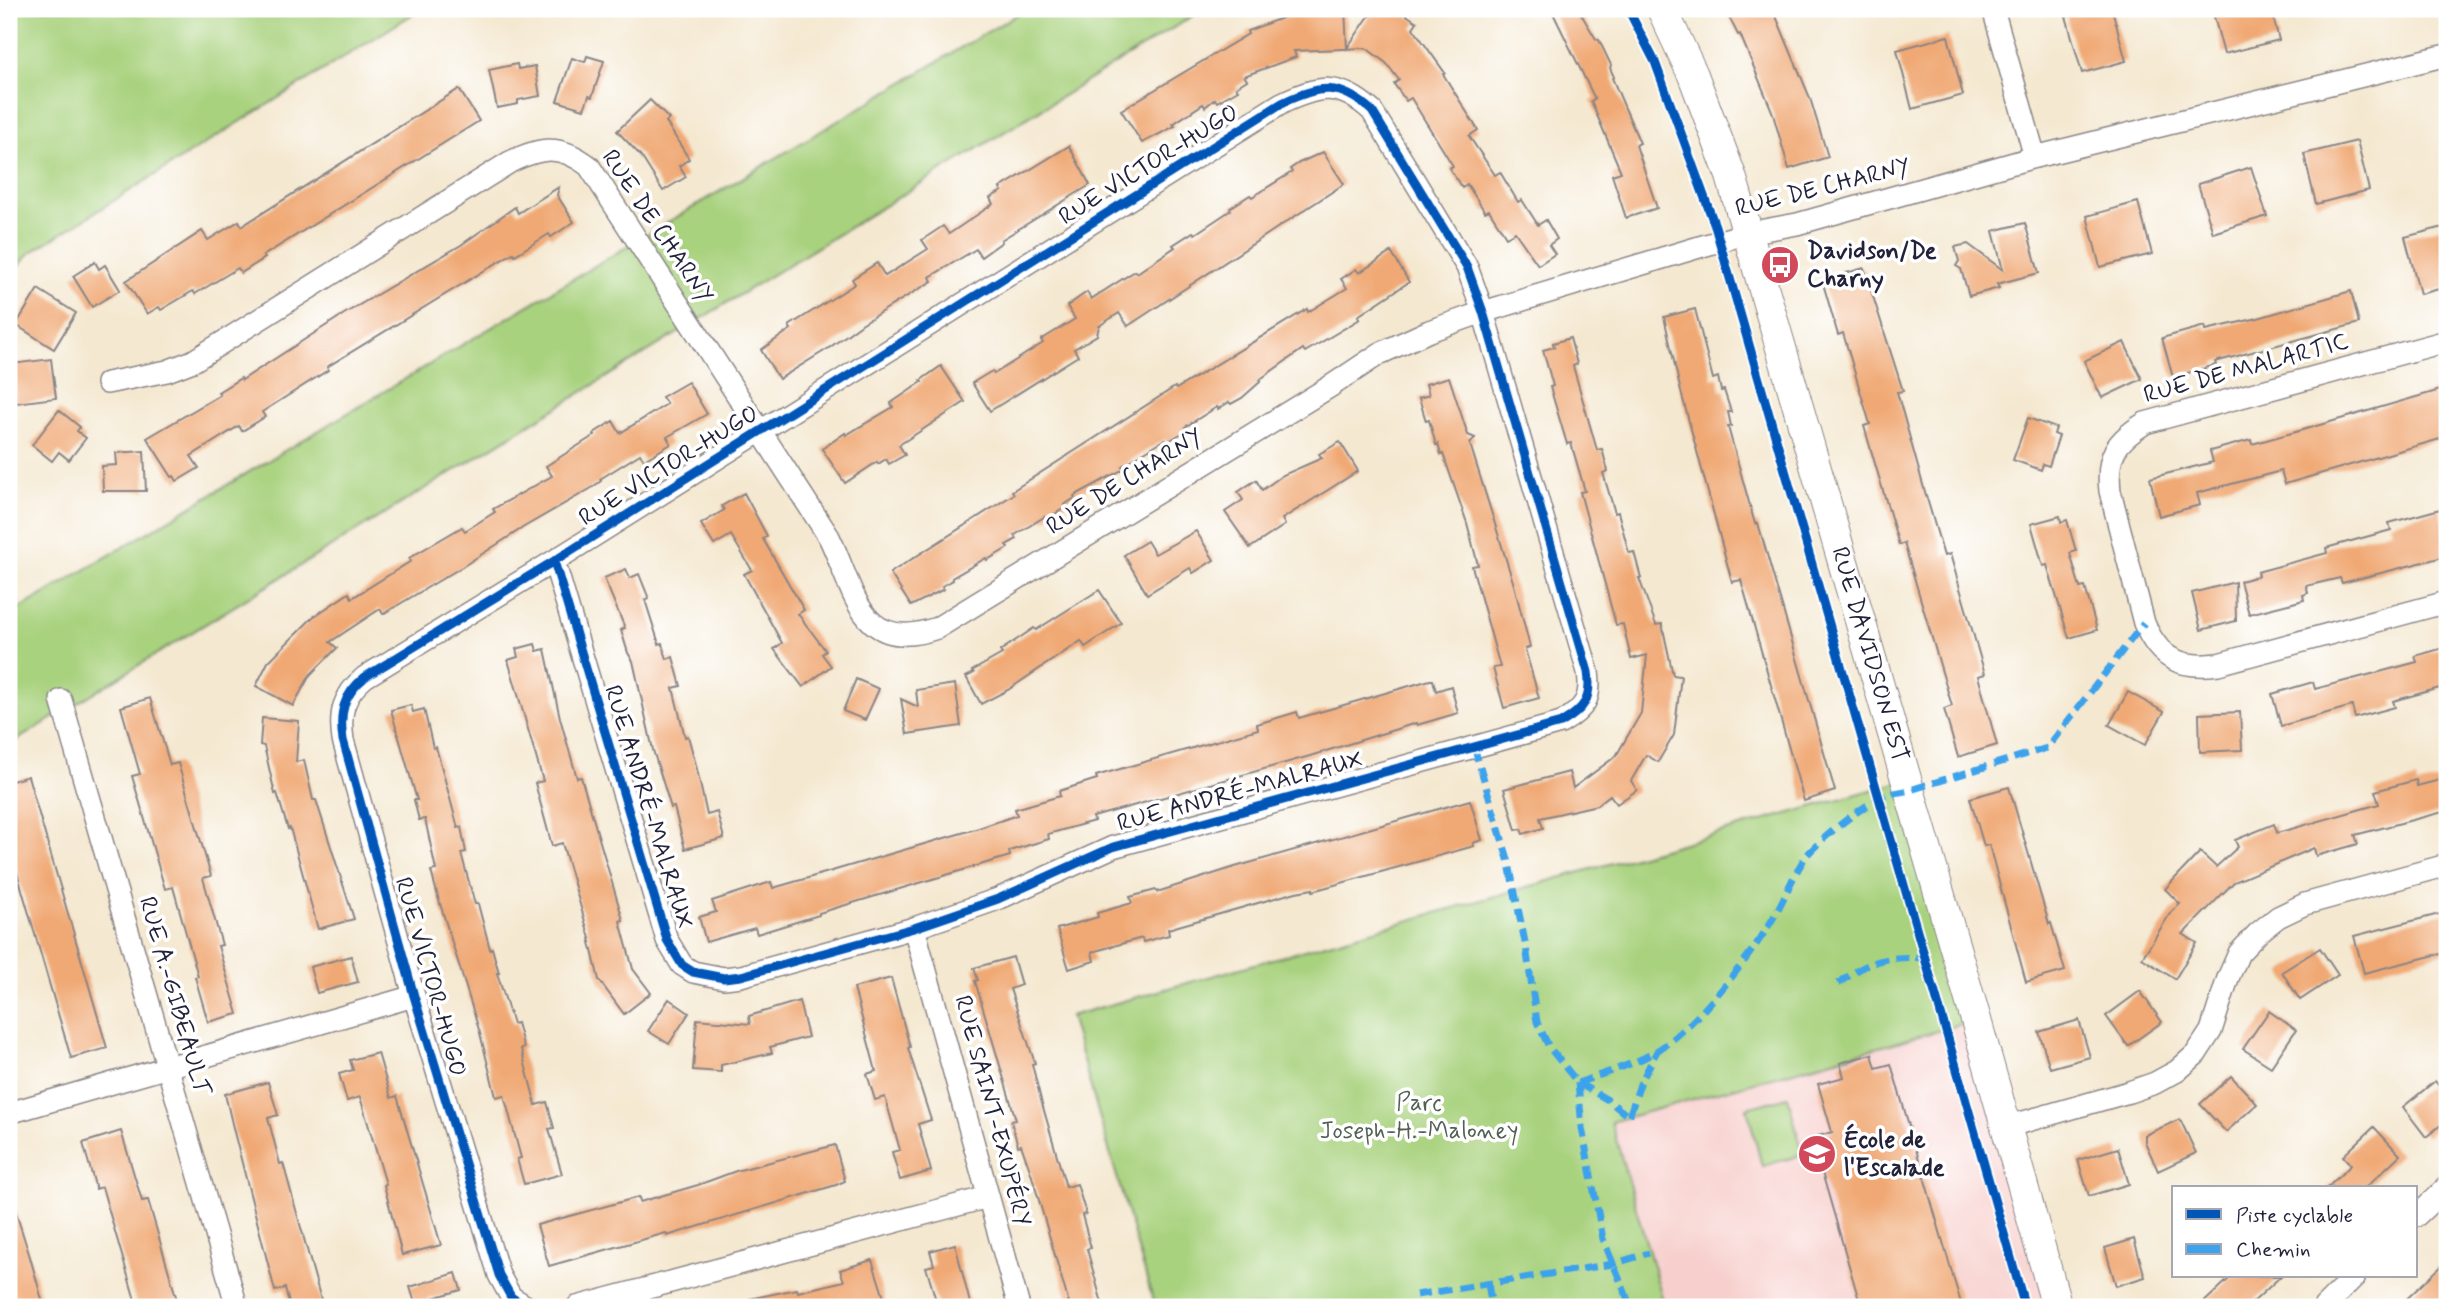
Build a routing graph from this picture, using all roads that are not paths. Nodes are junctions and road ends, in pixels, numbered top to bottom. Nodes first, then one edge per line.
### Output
1 (1662, 9) edge
2 (1993, 9) edge
3 (2447, 55) edge
4 (2035, 157) junction
5 (1748, 233) junction
6 (1483, 312) junction
7 (2447, 341) edge
8 (107, 383) dead end
9 (761, 431) junction
10 (554, 561) junction
11 (2447, 602) edge
12 (61, 700) dead end
13 (2447, 865) edge
14 (914, 929) junction
15 (414, 996) junction
16 (167, 1068) junction
17 (9, 1113) edge
18 (2006, 1127) junction
19 (2447, 1187) edge
20 (988, 1197) junction
21 (2418, 1214) edge
22 (2353, 1278) edge
23 (237, 1307) edge
24 (527, 1307) edge
25 (577, 1307) edge
26 (1019, 1307) edge
27 (2057, 1307) edge
28 (2324, 1307) edge

1 - 5 street, RUE DAVIDSON EST
2 - 4 street
3 - 4 street, RUE DE CHARNY
4 - 5 street, RUE DE CHARNY
5 - 6 street, RUE DE CHARNY
5 - 18 street, RUE DAVIDSON EST
6 - 9 street, RUE DE CHARNY
6 - 9 street, RUE VICTOR-HUGO
6 - 14 street, RUE ANDRÉ-MALRAUX
7 - 11 street, RUE DE MALARTIC
8 - 9 street, RUE DE CHARNY
9 - 10 street, RUE VICTOR-HUGO
10 - 14 street, RUE ANDRÉ-MALRAUX
10 - 15 street, RUE VICTOR-HUGO
12 - 16 street, RUE A.-GIBEAULT
13 - 18 street
14 - 20 street, RUE SAINT-EXUPÉRY
15 - 16 street
15 - 24 street, RUE VICTOR-HUGO
16 - 17 street
16 - 23 street, RUE A.-GIBEAULT
18 - 27 street, RUE DAVIDSON EST
19 - 21 street
20 - 25 street
20 - 26 street, RUE SAINT-EXUPÉRY
22 - 28 street

